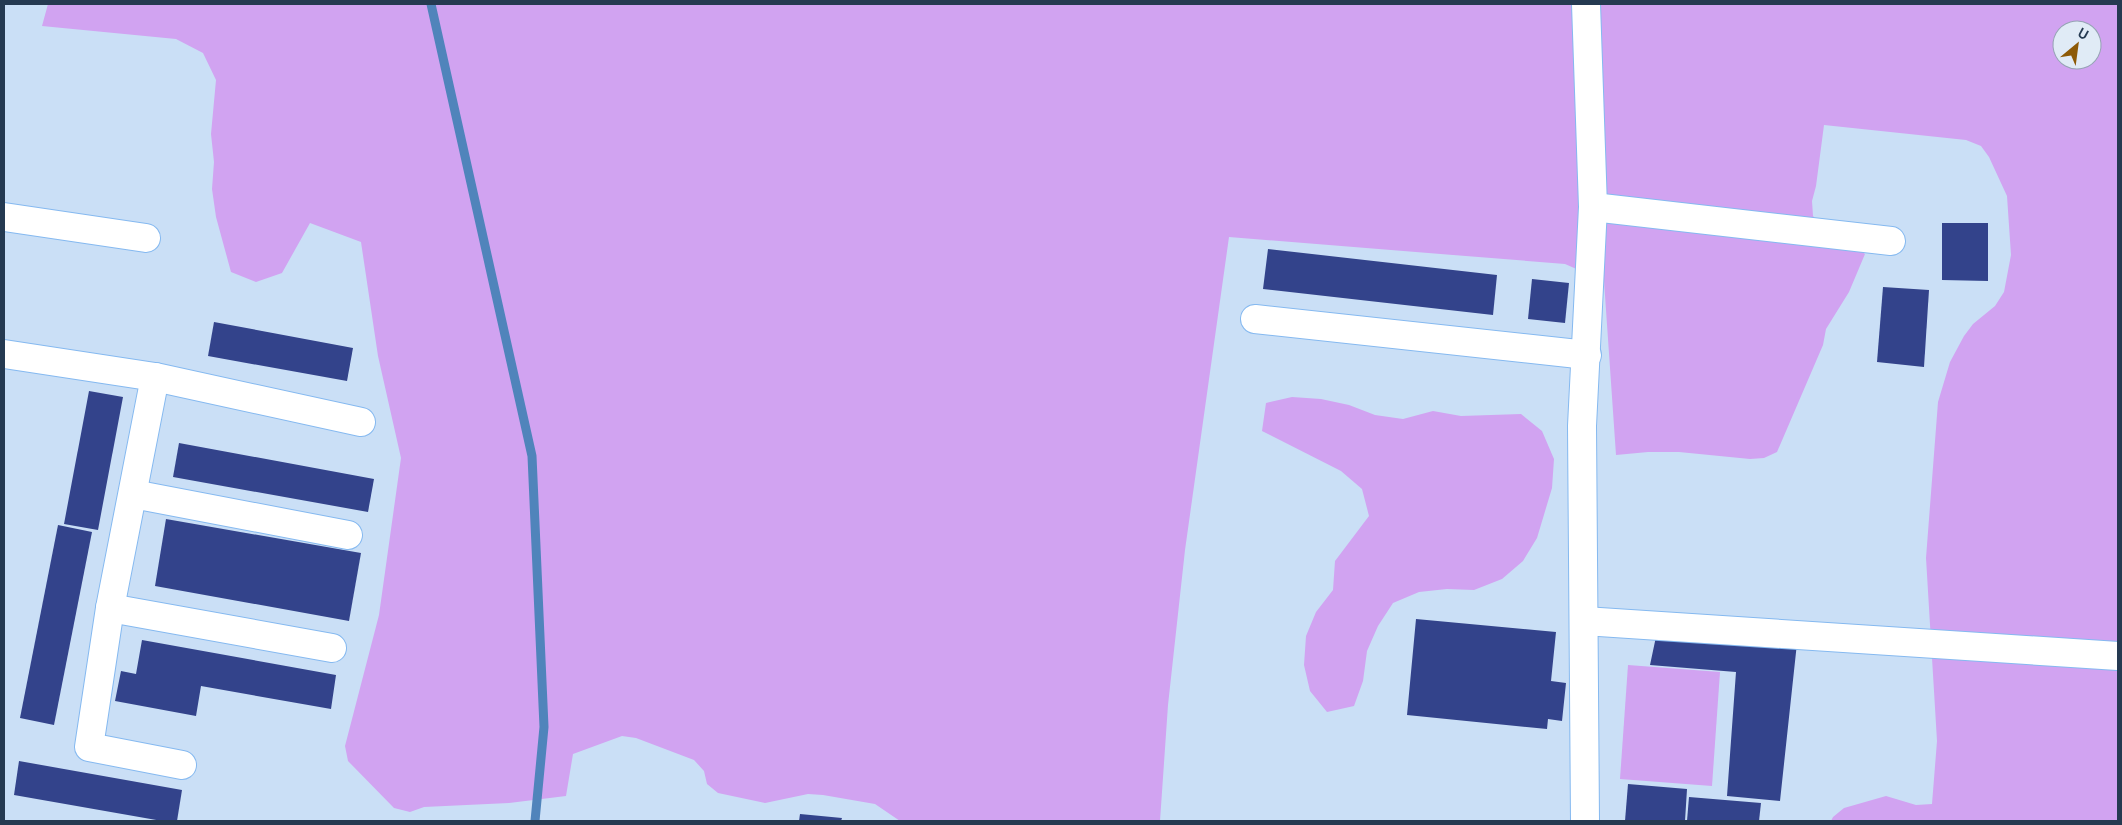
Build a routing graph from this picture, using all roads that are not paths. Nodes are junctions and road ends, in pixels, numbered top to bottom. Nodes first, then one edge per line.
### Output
1 (1586, 4) edge
2 (1593, 207) junction
3 (4, 217) edge
4 (146, 238) dead end
5 (1891, 241) dead end
6 (1255, 319) dead end
7 (4, 354) edge
8 (1587, 355) junction
9 (156, 377) junction
10 (361, 422) dead end
11 (133, 494) junction
12 (348, 535) dead end
13 (110, 608) junction
14 (1584, 621) junction
15 (332, 648) dead end
16 (2118, 656) edge
17 (182, 765) dead end
18 (1584, 821) edge

1 - 2 street
2 - 5 street
2 - 8 street
3 - 4 street
6 - 8 street
7 - 9 street
8 - 14 street
9 - 10 street
9 - 11 street
11 - 12 street
11 - 13 street
13 - 15 street
13 - 17 street
14 - 16 street
14 - 18 street

